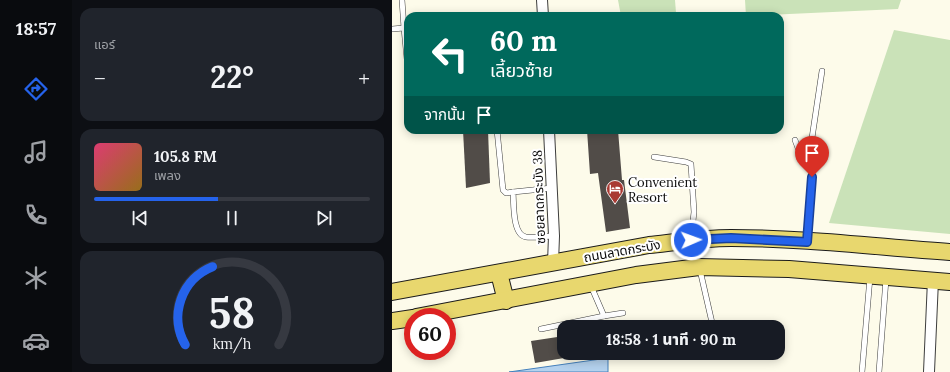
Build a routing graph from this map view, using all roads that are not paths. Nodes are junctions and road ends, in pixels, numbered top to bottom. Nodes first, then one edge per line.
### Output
1 (402, 0) edge
2 (542, 0) edge
3 (544, 12) edge
4 (404, 28) joint
5 (392, 29) edge
6 (822, 71) dead end
7 (497, 134) edge
8 (549, 134) edge
9 (795, 140) dead end
10 (654, 157) dead end
11 (809, 158) junction
12 (552, 188) junction
13 (513, 192) junction
14 (554, 236) junction
15 (691, 240) junction
16 (807, 242) junction
17 (950, 252) edge
18 (553, 262) junction
19 (699, 267) junction
20 (499, 273) junction
21 (870, 274) junction
22 (886, 276) junction
23 (933, 280) junction
24 (950, 282) edge
25 (590, 283) junction
26 (392, 292) edge
27 (506, 301) junction
28 (456, 310) edge
29 (623, 312) dead end
30 (604, 316) junction
31 (404, 319) edge
32 (711, 320) edge
33 (392, 321) edge
34 (541, 329) dead end
35 (862, 372) edge
36 (880, 372) edge
37 (929, 372) edge

1 - 4 lane
2 - 3 street
4 - 5 lane
6 - 11 lane
7 - 13 lane
8 - 12 street, ซอยลาดกระบัง 38
9 - 11 lane
10 - 15 lane
11 - 16 lane
12 - 13 lane
12 - 14 street, ซอยลาดกระบัง 38
13 - 14 lane
14 - 18 street, ซอยลาดกระบัง 38
15 - 16 main road, ถนนลาดกระบัง
15 - 18 main road, ถนนลาดกระบัง
16 - 17 main road, ถนนลาดกระบัง
18 - 20 main road, ถนนลาดกระบัง
19 - 21 main road, ถนนลาดกระบัง
19 - 25 main road, ถนนลาดกระบัง
19 - 32 lane
20 - 26 main road, ถนนลาดกระบัง
20 - 27 main road
21 - 22 main road, ถนนลาดกระบัง
21 - 35 lane
22 - 23 main road, ถนนลาดกระบัง
22 - 36 lane
23 - 24 main road, ถนนลาดกระบัง
23 - 37 street
25 - 27 main road, ถนนลาดกระบัง
25 - 30 lane
27 - 28 main road, ถนนลาดกระบัง
29 - 30 lane
30 - 34 lane
31 - 33 main road

